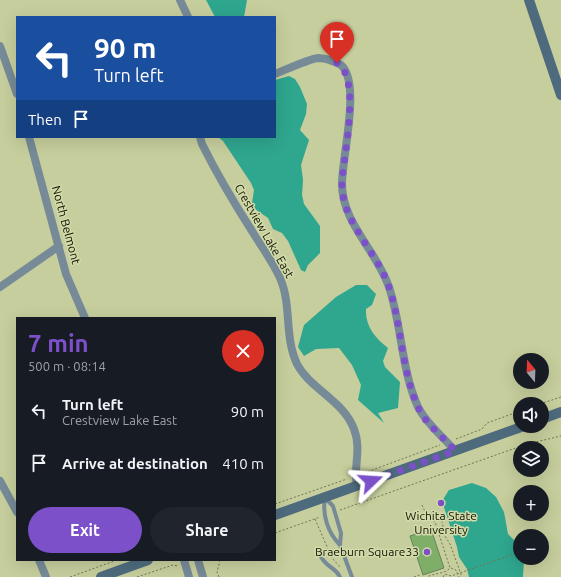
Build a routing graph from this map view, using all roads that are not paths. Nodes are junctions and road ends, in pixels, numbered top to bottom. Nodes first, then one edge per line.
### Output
1 (180, 0) edge
2 (529, 0) edge
3 (188, 16) edge
4 (0, 46) edge
5 (276, 74) edge
6 (560, 89) edge
7 (16, 91) edge
8 (29, 138) edge
9 (200, 138) edge
10 (59, 246) junction
11 (0, 287) edge
12 (85, 317) edge
13 (561, 412) edge
14 (549, 416) edge
15 (513, 430) edge
16 (455, 451) junction
17 (0, 481) edge
18 (356, 481) junction
19 (325, 498) junction
20 (16, 510) edge
21 (276, 515) edge
22 (340, 545) junction
23 (319, 553) dead end
24 (39, 561) edge
25 (145, 561) edge
26 (198, 561) edge
27 (182, 563) edge
28 (46, 577) edge
29 (101, 577) edge
30 (189, 577) edge
31 (203, 577) edge
32 (340, 577) edge
33 (352, 577) edge

1 - 3 street
2 - 6 main road
4 - 7 street
5 - 16 street
8 - 10 street, North Belmont
9 - 18 street, Crestview Lake East
10 - 11 street
10 - 12 street, North Belmont
13 - 14 main road
15 - 16 main road
16 - 18 main road
17 - 20 street
18 - 19 main road
19 - 21 main road
19 - 22 lane
19 - 22 lane
22 - 33 lane
23 - 32 lane
24 - 28 street
25 - 29 main road
26 - 31 street
27 - 30 street

